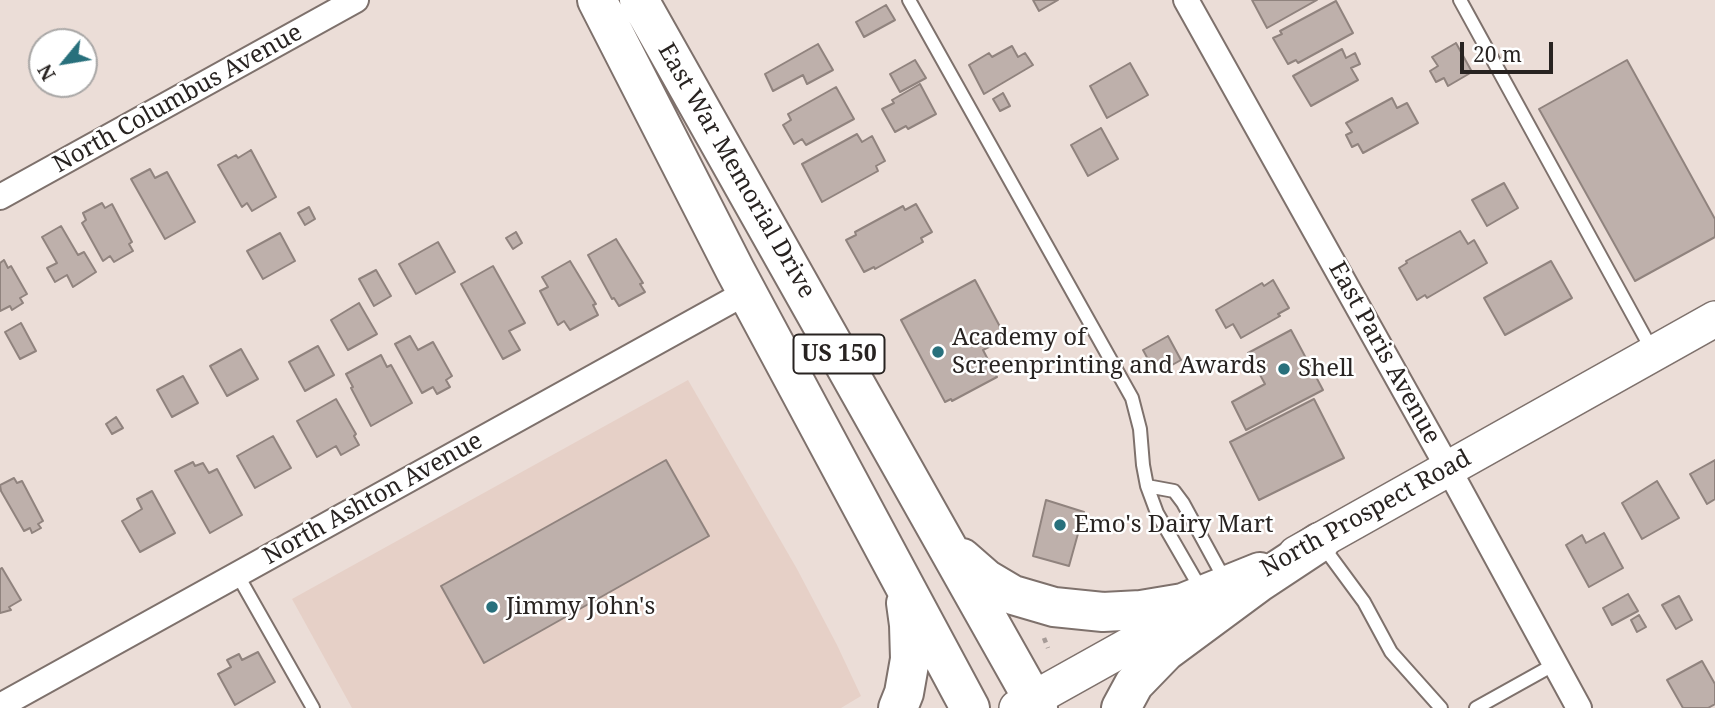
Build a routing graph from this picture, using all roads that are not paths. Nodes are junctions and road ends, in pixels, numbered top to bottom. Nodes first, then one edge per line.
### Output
1 (356, 0) edge
2 (597, 0) edge
3 (639, 0) edge
4 (909, 0) edge
5 (1186, 0) edge
6 (1460, 0) edge
7 (0, 197) edge
8 (747, 292) junction
9 (1715, 319) edge
10 (1654, 353) junction
11 (1448, 468) junction
12 (1147, 486) junction
13 (918, 497) junction
14 (1320, 542) junction
15 (237, 575) junction
16 (902, 584) junction
17 (1225, 589) junction
18 (1555, 664) junction
19 (1029, 705) edge
20 (0, 706) edge
21 (313, 708) edge
22 (898, 708) edge
23 (970, 708) edge
24 (1121, 708) edge
25 (1441, 708) edge
26 (1476, 708) edge
27 (1579, 708) edge

1 - 7 street, North Columbus Avenue
2 - 8 highway, East War Memorial Drive / US 150
3 - 13 highway, East War Memorial Drive / US 150
4 - 12 lane
5 - 11 street, East Paris Avenue
6 - 10 lane
8 - 15 street, North Ashton Avenue
8 - 16 highway, East War Memorial Drive / US 150
9 - 10 main road, North Prospect Road
10 - 11 main road, North Prospect Road
11 - 14 main road, North Prospect Road
11 - 18 street, East Paris Avenue
12 - 17 lane
12 - 17 lane
13 - 17 highway
13 - 19 highway, East War Memorial Drive / US 150
14 - 17 main road, North Prospect Road
14 - 24 highway
14 - 25 lane
15 - 20 street, North Ashton Avenue
15 - 21 lane
16 - 22 highway
16 - 23 highway, East War Memorial Drive / US 150
17 - 19 main road, North Prospect Road
18 - 26 lane
18 - 27 street, East Paris Avenue

